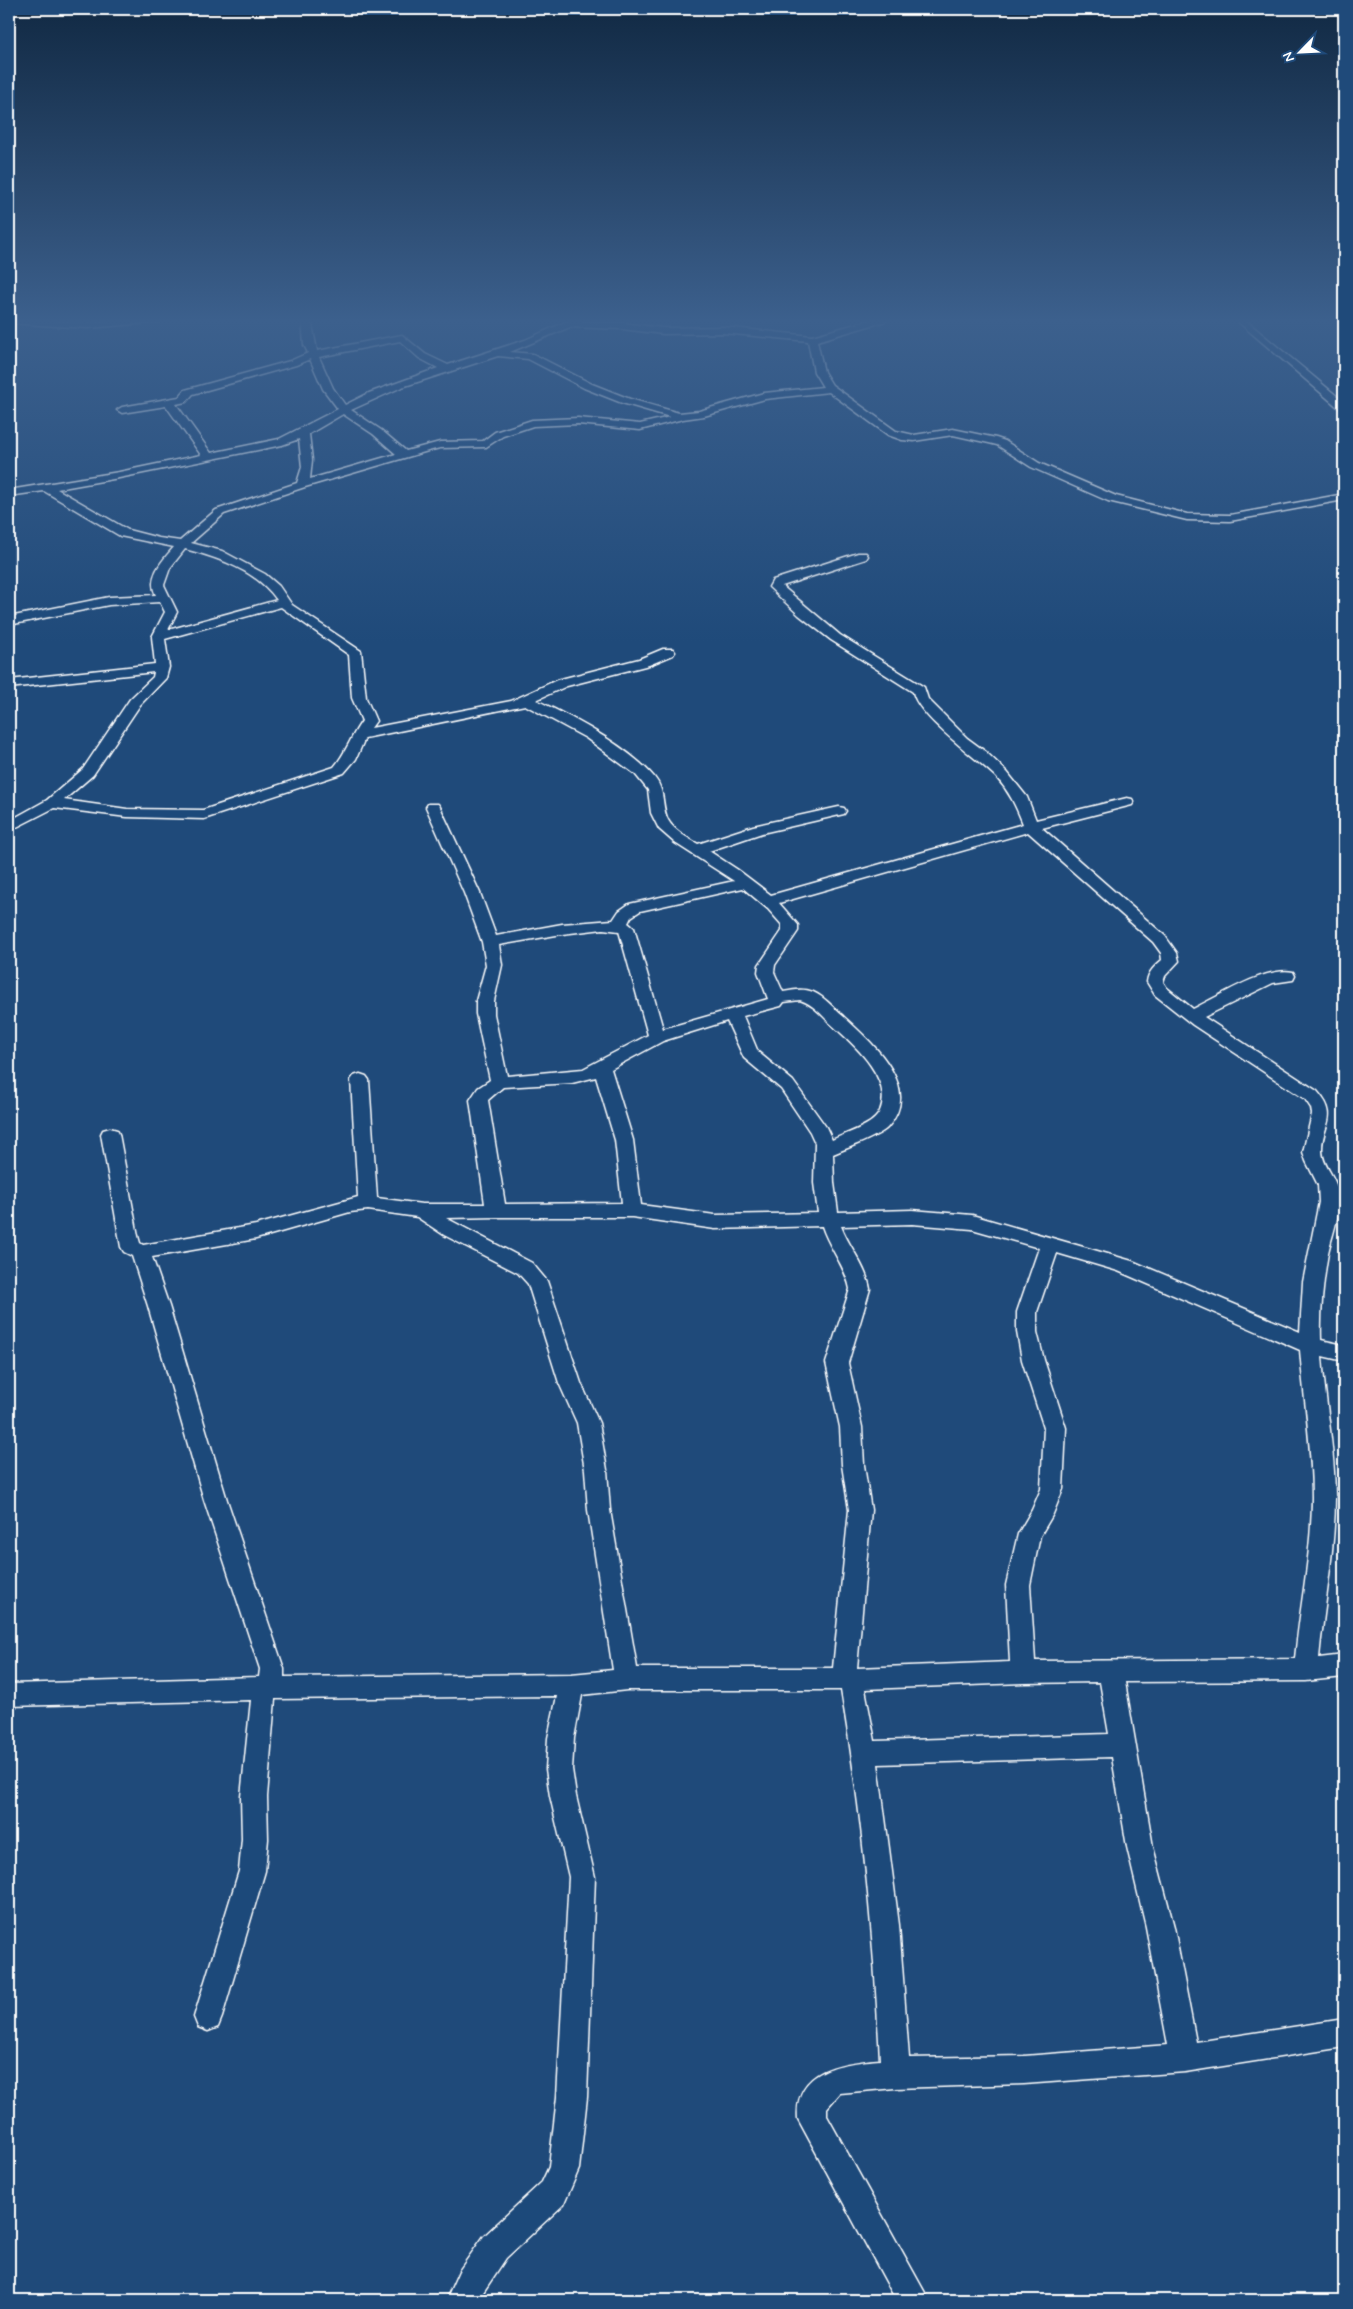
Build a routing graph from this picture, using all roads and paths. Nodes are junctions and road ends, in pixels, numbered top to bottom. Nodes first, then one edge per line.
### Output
1 (186, 427) edge
2 (315, 427) edge
3 (369, 427) edge
4 (521, 427) edge
5 (883, 427) edge
6 (304, 433) junction
7 (403, 454) junction
8 (206, 456) junction
9 (301, 485) junction
10 (44, 486) junction
11 (9, 492) edge
12 (1344, 497) edge
13 (184, 545) junction
14 (862, 556) dead end
15 (164, 598) junction
16 (285, 602) junction
17 (9, 621) edge
18 (158, 637) junction
19 (668, 652) dead end
20 (162, 667) junction
21 (9, 684) edge
22 (526, 700) junction
23 (359, 735) junction
24 (1127, 802) dead end
25 (52, 804) junction
26 (433, 807) dead end
27 (839, 811) dead end
28 (1031, 826) junction
29 (9, 827) edge
30 (696, 850) junction
31 (745, 883) junction
32 (770, 901) junction
33 (619, 924) junction
34 (490, 942) junction
35 (1287, 976) dead end
36 (777, 998) junction
37 (733, 1014) junction
38 (1192, 1016) junction
39 (657, 1037) junction
40 (602, 1068) junction
41 (360, 1080) dead end
42 (499, 1082) junction
43 (110, 1134) dead end
44 (824, 1151) junction
45 (368, 1203) junction
46 (632, 1210) junction
47 (422, 1211) junction
48 (496, 1211) junction
49 (829, 1218) junction
50 (1050, 1244) junction
51 (140, 1252) junction
52 (1312, 1346) junction
53 (1344, 1353) edge
54 (1344, 1666) edge
55 (1306, 1670) junction
56 (1023, 1672) junction
57 (1111, 1672) junction
58 (627, 1679) junction
59 (848, 1679) junction
60 (571, 1685) junction
61 (264, 1690) junction
62 (9, 1695) edge
63 (1123, 1745) junction
64 (866, 1753) junction
65 (208, 2016) dead end
66 (1344, 2033) edge
67 (1185, 2058) junction
68 (895, 2073) junction
69 (462, 2300) edge
70 (913, 2300) edge

1 - 8 street
2 - 6 street
3 - 7 street
4 - 7 street
5 - 12 street
6 - 8 street
6 - 9 street
7 - 9 street
8 - 10 street
9 - 13 street
10 - 11 street
10 - 13 street
13 - 15 street
13 - 16 street
14 - 28 street
15 - 17 street
15 - 18 street
16 - 18 street
16 - 23 street
18 - 20 street
19 - 22 street
20 - 21 street
20 - 25 street
22 - 23 street
22 - 30 street
23 - 25 street
24 - 28 street
25 - 29 street
26 - 34 street
27 - 30 street
28 - 32 street
28 - 38 street
30 - 31 street
31 - 32 street
31 - 33 street
32 - 36 street
33 - 34 street
33 - 39 street
34 - 42 street
35 - 38 street
36 - 37 street
36 - 44 street
37 - 39 street
37 - 44 street
38 - 52 street
39 - 40 street
40 - 42 street
40 - 46 street
41 - 45 street
42 - 48 street
43 - 51 street
44 - 49 street
45 - 47 street
45 - 51 street
46 - 48 street
46 - 49 street
47 - 48 street
47 - 58 street
49 - 50 street
49 - 59 street
50 - 52 street
50 - 56 street
51 - 61 street
52 - 53 street
52 - 55 street
54 - 55 street
55 - 57 street
56 - 57 street
56 - 59 street
57 - 63 street
58 - 59 street
58 - 60 street
59 - 64 street
60 - 61 street
60 - 69 street
61 - 62 street
61 - 65 street
63 - 64 street
63 - 67 street
64 - 68 street
66 - 67 street
67 - 68 street
68 - 70 street

